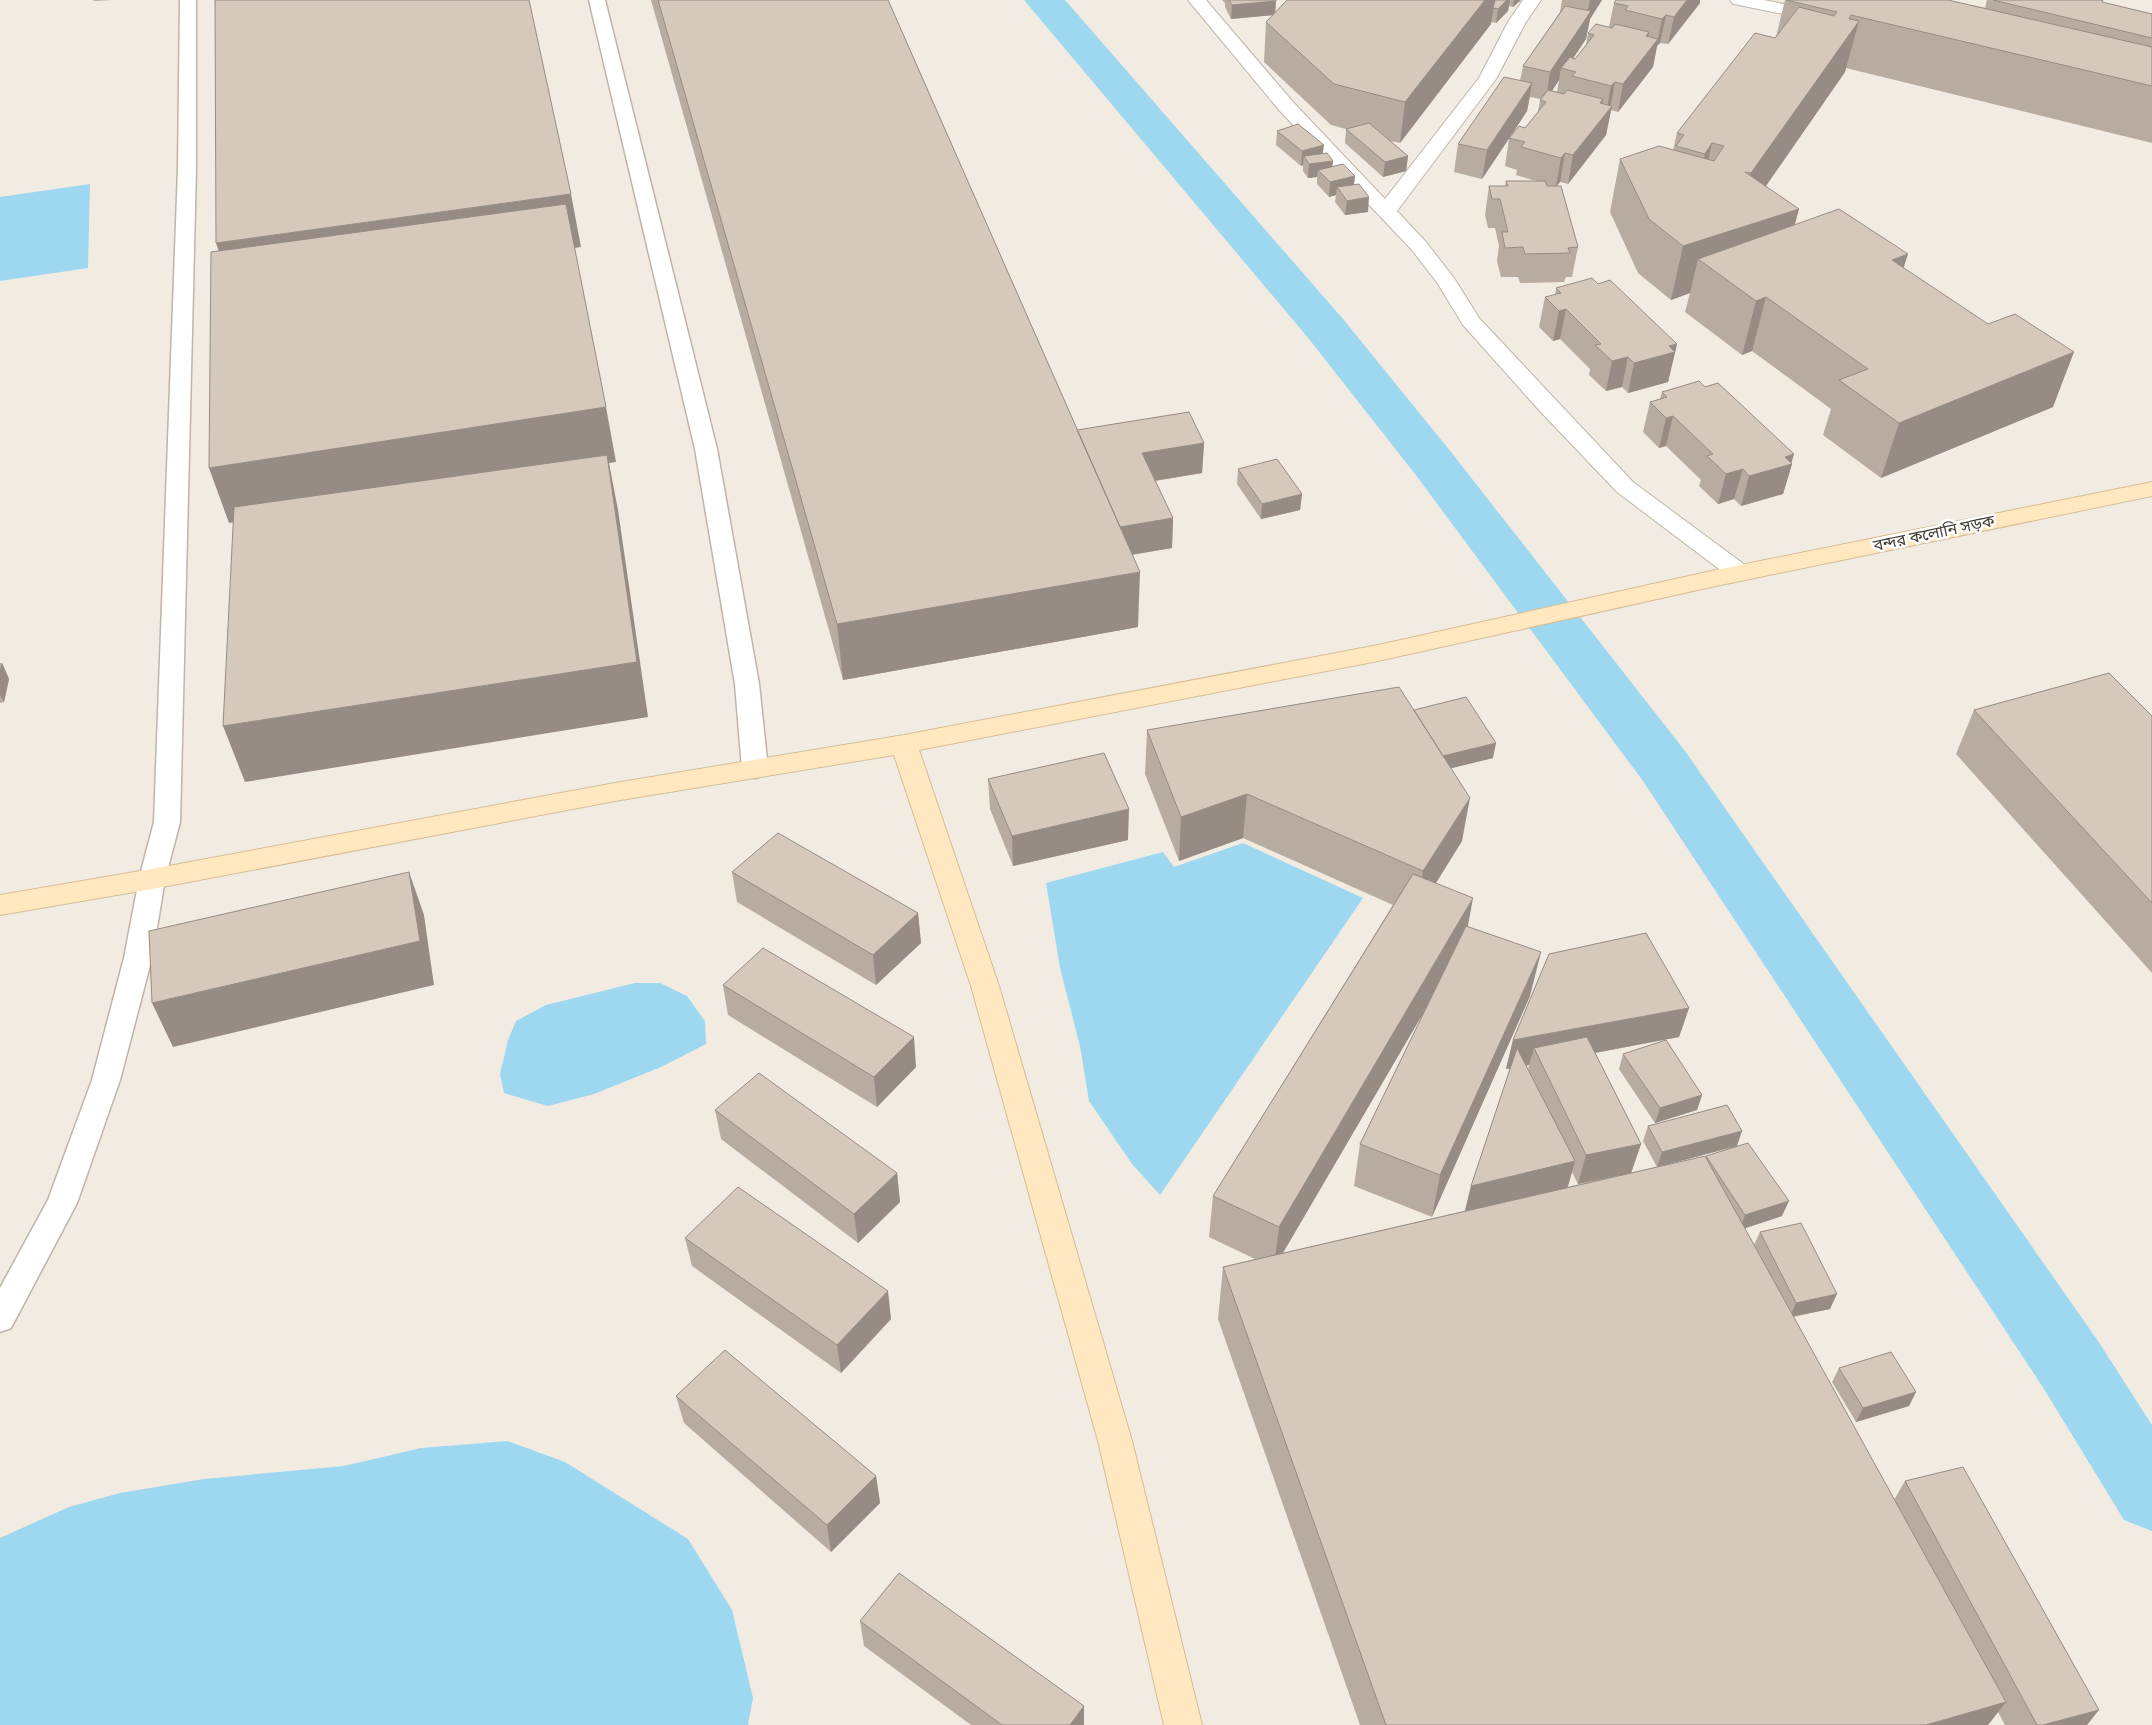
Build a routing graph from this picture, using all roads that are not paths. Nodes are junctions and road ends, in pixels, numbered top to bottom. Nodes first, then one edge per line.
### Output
1 (188, 0) edge
2 (597, 0) edge
3 (1197, 0) edge
4 (1532, 0) edge
5 (1739, 0) edge
6 (1834, 20) edge
7 (1386, 211) junction
8 (2152, 489) edge
9 (1740, 573) junction
10 (904, 744) junction
11 (754, 769) junction
12 (152, 879) junction
13 (0, 905) edge
14 (0, 1318) edge
15 (1183, 1725) edge

1 - 12 lane
2 - 11 lane
3 - 7 street
4 - 7 street
5 - 6 street
7 - 9 street
8 - 9 street, বন্দর কলোনি সড়ক
9 - 10 street, বন্দর কলোনি সড়ক
10 - 11 street, বন্দর কলোনি সড়ক
10 - 15 street
11 - 12 street, বন্দর কলোনি সড়ক
12 - 13 street, বন্দর কলোনি সড়ক
12 - 14 lane

